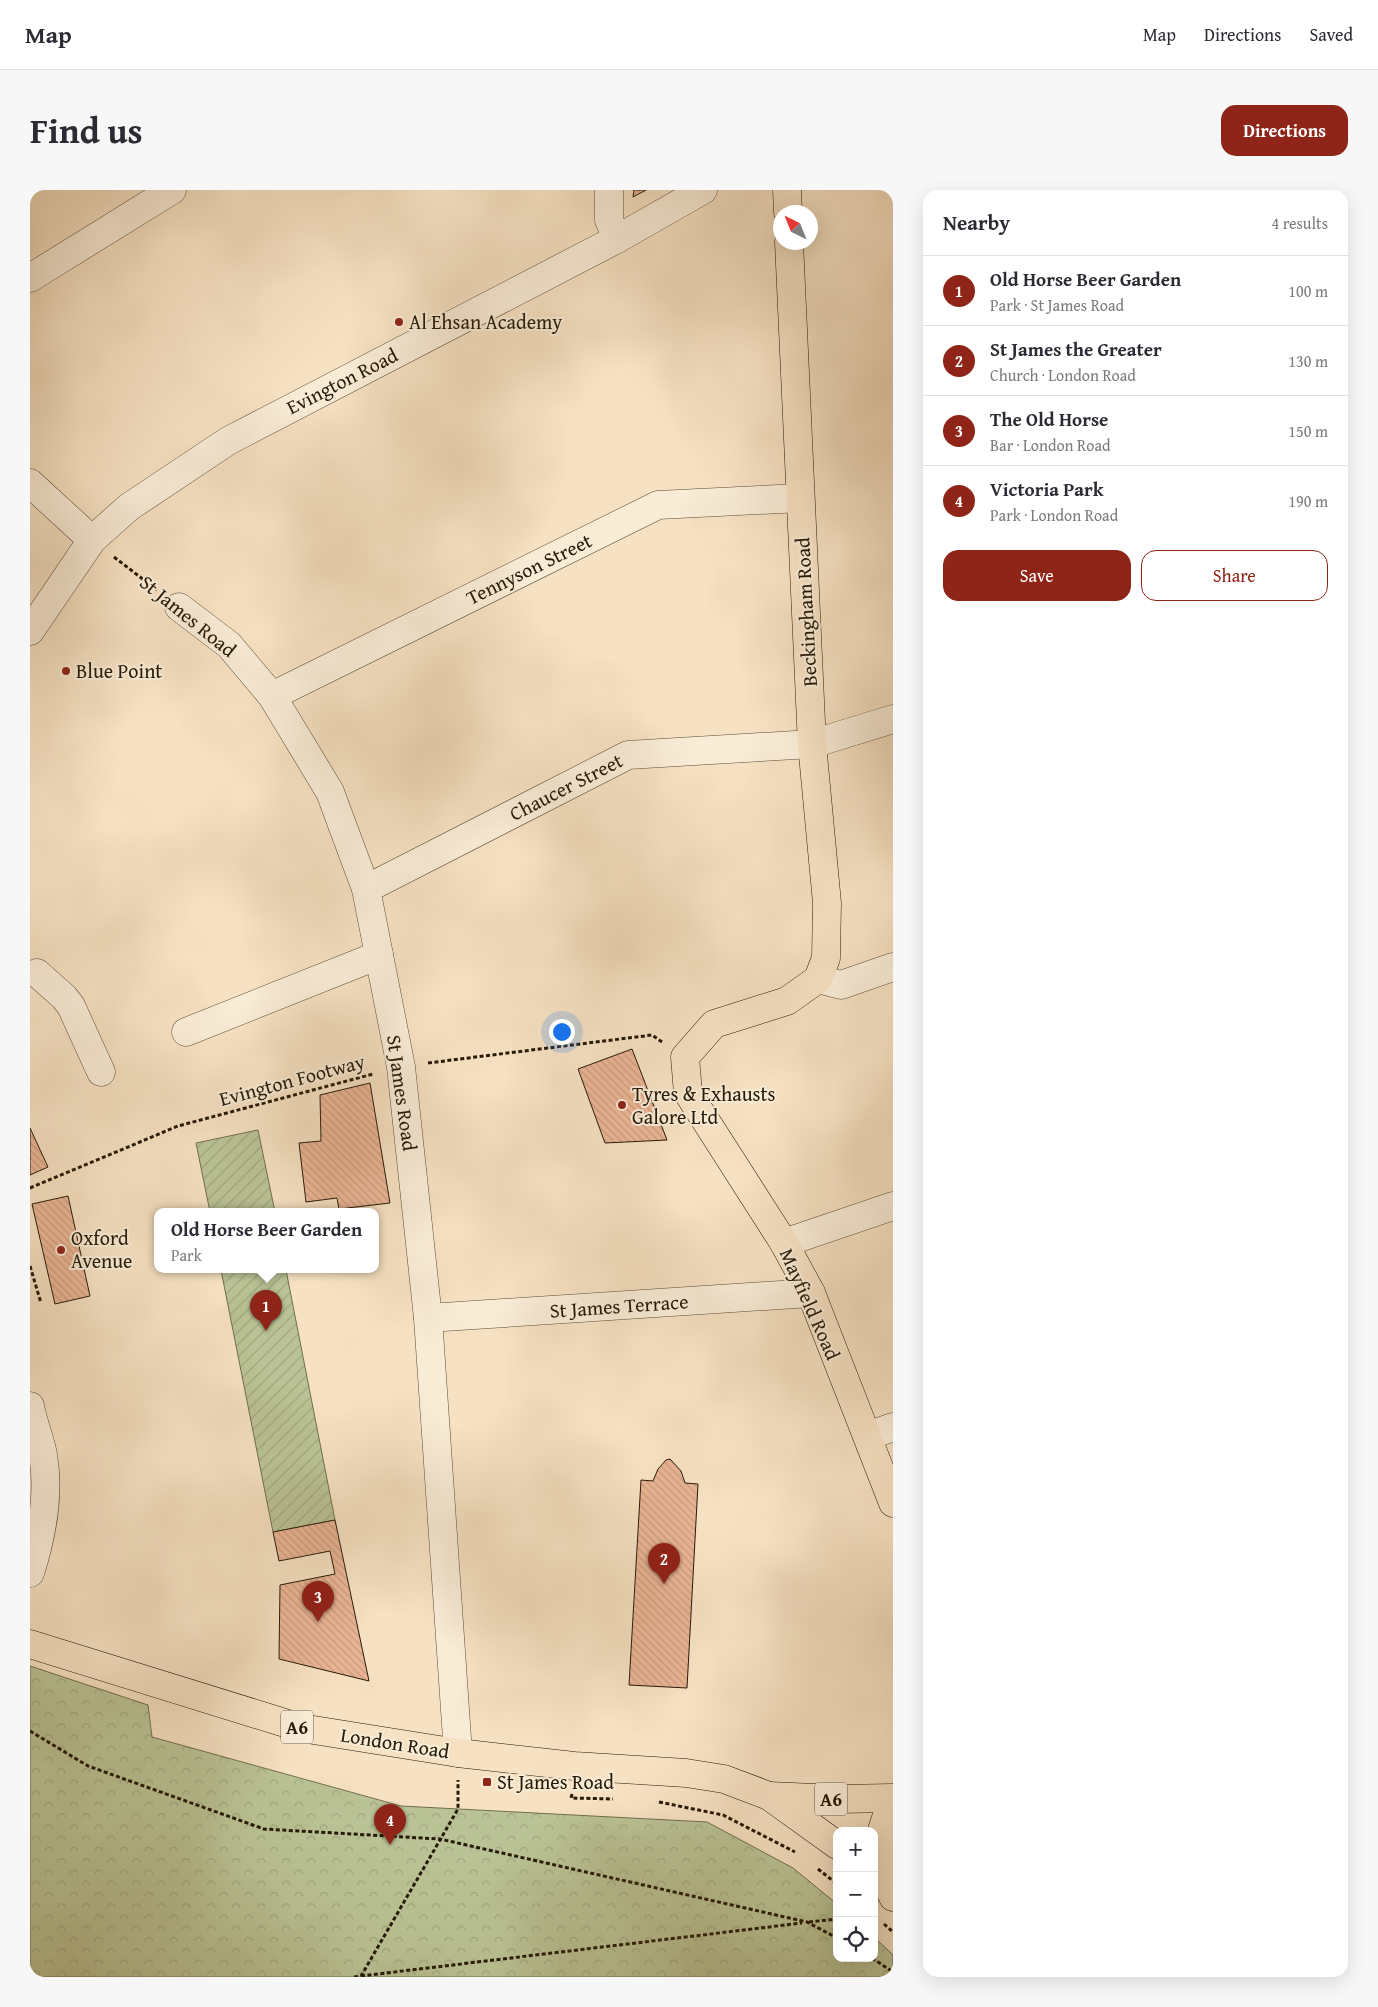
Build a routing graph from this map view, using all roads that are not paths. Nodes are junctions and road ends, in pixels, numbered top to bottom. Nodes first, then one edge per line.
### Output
1 (172, 190) edge
2 (609, 190) edge
3 (703, 190) edge
4 (787, 190) edge
5 (788, 205) edge
6 (617, 239) junction
7 (789, 250) edge
8 (30, 278) edge
9 (30, 483) edge
10 (800, 498) junction
11 (92, 540) junction
12 (179, 607) road end
13 (30, 631) edge
14 (272, 696) junction
15 (893, 719) edge
16 (812, 744) junction
17 (366, 889) junction
18 (379, 955) junction
19 (893, 967) edge
20 (32, 970) edge
21 (818, 979) junction
22 (186, 1032) dead end
23 (101, 1072) dead end
24 (893, 1206) edge
25 (784, 1243) junction
26 (810, 1294) junction
27 (428, 1318) junction
28 (30, 1406) edge
29 (881, 1431) edge
30 (893, 1502) edge
31 (30, 1573) edge
32 (30, 1644) edge
33 (458, 1753) junction
34 (769, 1796) junction
35 (893, 1798) edge
36 (893, 1804) edge
37 (833, 1842) edge
38 (878, 1884) edge
39 (893, 1898) edge

1 - 8 street
2 - 6 street
3 - 6 street, Evington Road
4 - 5 main road
6 - 11 street, Evington Road
7 - 10 main road, Beckingham Road
9 - 11 street
10 - 14 street, Tennyson Street
10 - 16 main road, Beckingham Road
11 - 13 street, Evington Road
12 - 14 street, St James Road
14 - 17 street, St James Road
15 - 16 street, Chaucer Street
16 - 17 street, Chaucer Street
16 - 21 main road, Beckingham Road
17 - 18 street, St James Road
18 - 22 street
18 - 27 street, St James Road
19 - 21 street
20 - 23 street
21 - 25 main road, Mayfield Road
24 - 25 street
25 - 26 main road, Mayfield Road
26 - 27 street, St James Terrace
26 - 29 main road, Mayfield Road
27 - 33 street, St James Road
28 - 31 street
29 - 30 main road, Mayfield Road
32 - 33 main road, London Road / A6
33 - 34 main road, London Road / A6
34 - 35 main road, London Road / A6
34 - 37 main road, London Road / A6
36 - 39 main road
38 - 39 main road

